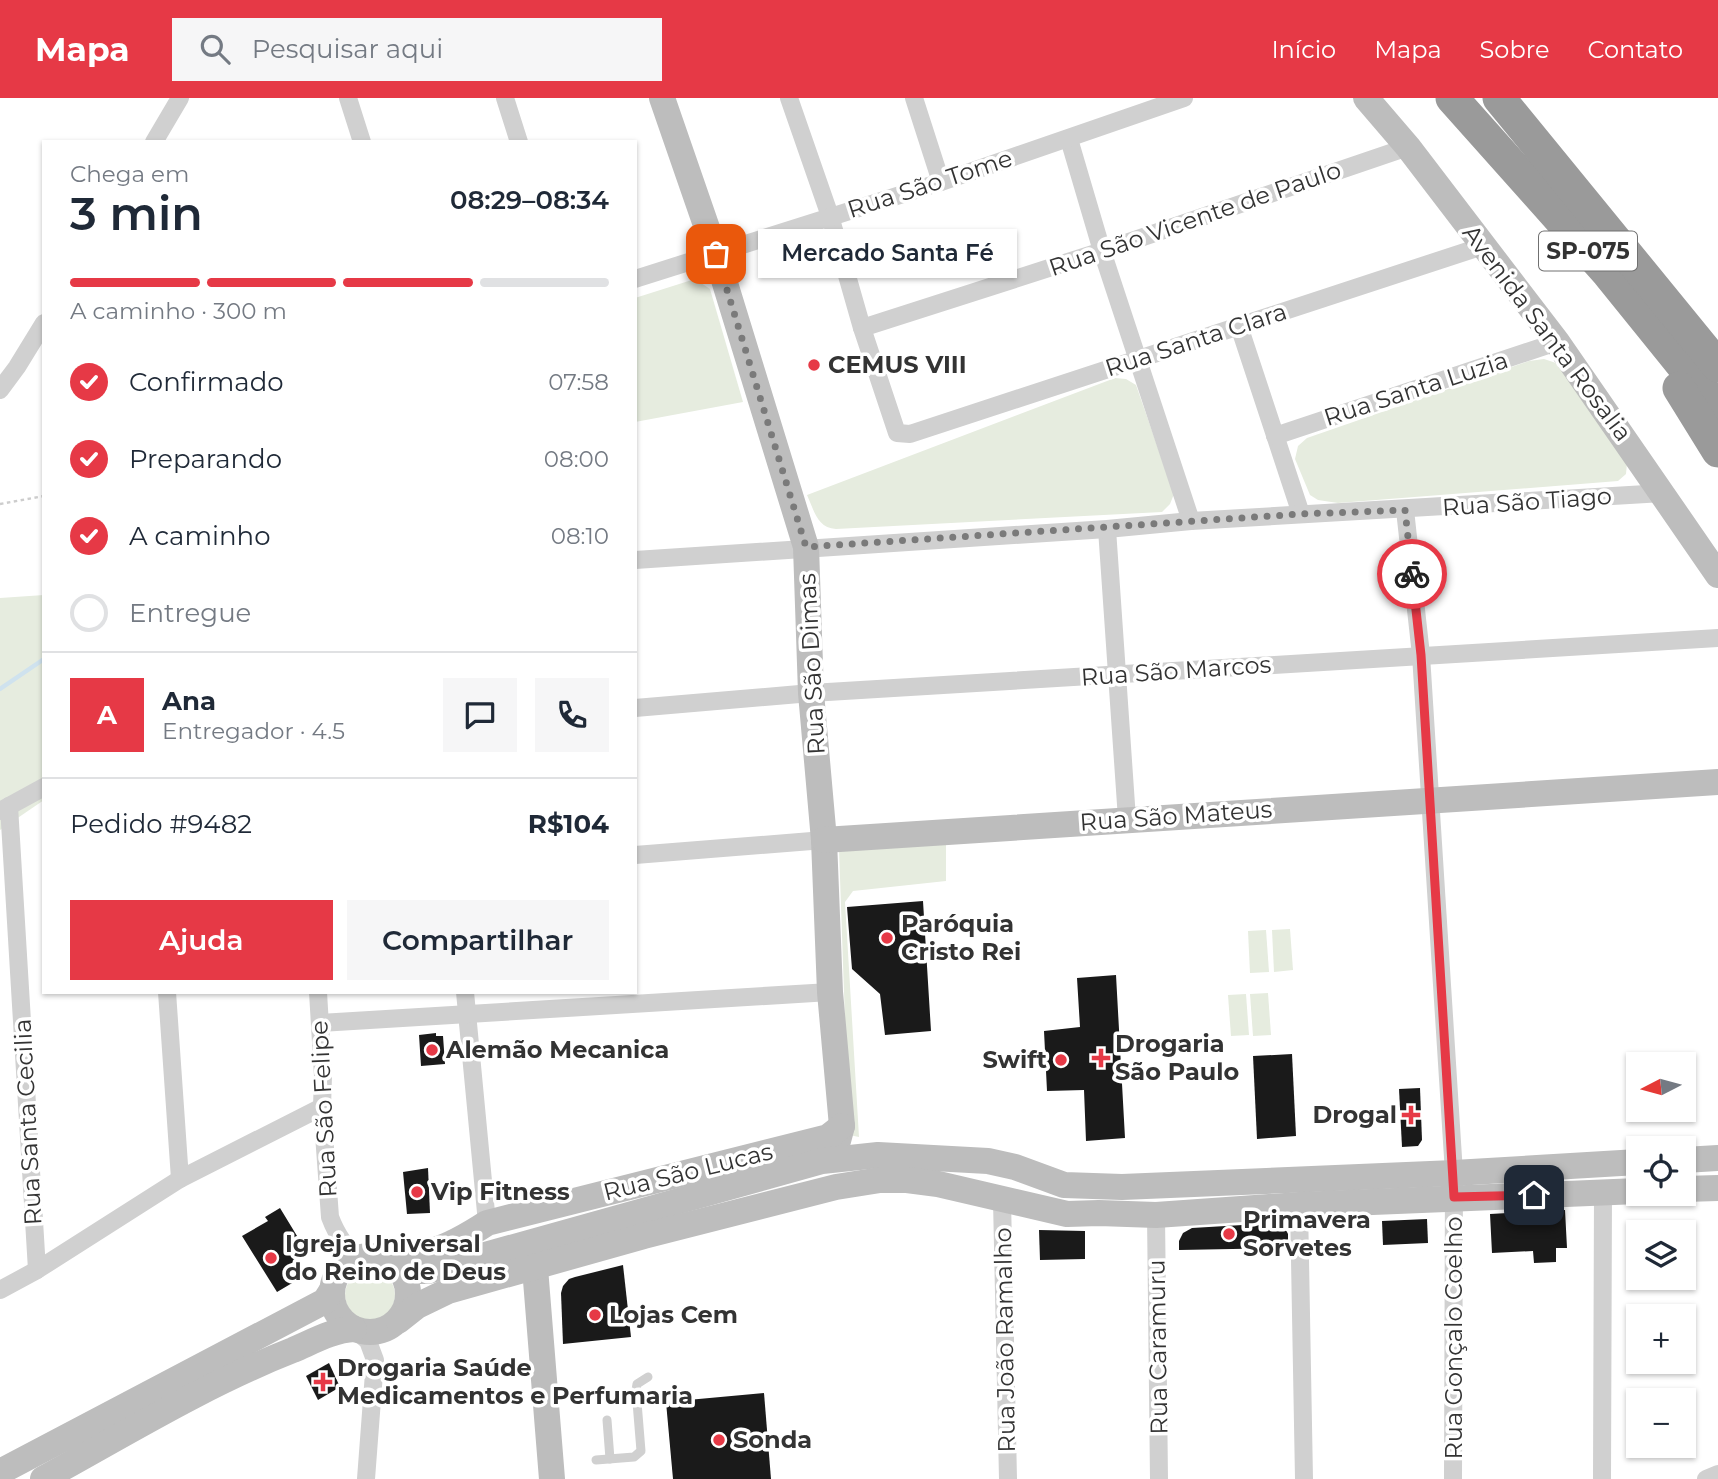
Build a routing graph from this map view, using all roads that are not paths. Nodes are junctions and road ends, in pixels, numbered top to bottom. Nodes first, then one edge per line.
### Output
1 (180, 98) edge
2 (348, 98) edge
3 (505, 98) edge
4 (662, 98) edge
5 (789, 98) edge
6 (914, 98) edge
7 (1185, 98) edge
8 (1366, 98) edge
9 (1452, 98) edge
10 (1499, 98) edge
11 (1069, 139) junction
12 (154, 140) edge
13 (361, 140) edge
14 (518, 140) edge
15 (1408, 146) junction
16 (941, 183) junction
17 (830, 216) junction
18 (1483, 246) junction
19 (1102, 251) junction
20 (716, 254) junction
21 (1618, 264) junction
22 (637, 278) edge
23 (42, 326) edge
24 (1238, 326) junction
25 (862, 328) junction
26 (1557, 342) junction
27 (1718, 346) edge
28 (0, 359) edge
29 (1137, 359) junction
30 (1718, 366) edge
31 (17, 367) junction
32 (0, 390) edge
33 (1718, 409) edge
34 (1275, 436) junction
35 (1718, 451) edge
36 (1663, 493) junction
37 (1405, 510) junction
38 (1301, 514) junction
39 (1191, 521) junction
40 (1107, 529) junction
41 (806, 547) junction
42 (637, 559) edge
43 (1718, 575) edge
44 (1718, 638) edge
45 (1421, 655) junction
46 (1116, 675) junction
47 (811, 693) junction
48 (637, 708) edge
49 (1718, 782) edge
50 (42, 788) edge
51 (1428, 799) junction
52 (4, 809) edge
53 (1127, 819) junction
54 (824, 840) junction
55 (637, 855) edge
56 (830, 992) junction
57 (167, 994) edge
58 (318, 994) edge
59 (465, 994) edge
60 (466, 1013) junction
61 (320, 1023) junction
62 (322, 1107) junction
63 (842, 1126) junction
64 (878, 1155) junction
65 (1718, 1158) edge
66 (1696, 1159) edge
67 (824, 1160) junction
68 (1626, 1164) edge
69 (180, 1179) junction
70 (1064, 1185) junction
71 (1454, 1185) junction
72 (1149, 1186) junction
73 (1718, 1188) edge
74 (1696, 1189) edge
75 (1626, 1191) edge
76 (1603, 1192) junction
77 (1002, 1200) junction
78 (1299, 1205) junction
79 (1099, 1213) junction
80 (1156, 1215) junction
81 (487, 1223) junction
82 (507, 1248) junction
83 (374, 1259) junction
84 (535, 1268) junction
85 (37, 1270) junction
86 (0, 1290) edge
87 (332, 1290) junction
88 (398, 1321) junction
89 (354, 1329) junction
90 (648, 1377) dead end
91 (607, 1420) dead end
92 (610, 1459) junction
93 (596, 1460) dead end
94 (0, 1472) edge
95 (1718, 1474) edge
96 (43, 1479) edge
97 (366, 1479) edge
98 (552, 1479) edge
99 (1008, 1479) edge
100 (1159, 1479) edge
101 (1304, 1479) edge
102 (1453, 1479) edge
103 (1602, 1479) edge
104 (1706, 1479) edge

1 - 12 street
2 - 13 street
3 - 14 street
4 - 20 main road, Rua São Dimas
5 - 17 street
6 - 16 street
7 - 11 street, Rua São Tome
8 - 15 main road, Avenida Santa Rosalia
9 - 21 highway, SP-075
10 - 21 highway, SP-075
11 - 16 street, Rua São Tome
11 - 19 street
15 - 18 main road, Avenida Santa Rosalia
15 - 19 street, Rua São Vicente de Paulo
16 - 17 street, Rua São Tome
17 - 20 street, Rua São Tome
17 - 25 street
18 - 24 street, Rua Santa Clara
18 - 26 main road, Avenida Santa Rosalia
19 - 25 street, Rua São Vicente de Paulo
19 - 29 street
20 - 22 street, Rua São Tome
20 - 41 main road, Rua São Dimas
21 - 27 highway
21 - 30 highway, SP-075
21 - 33 highway, SP-075
21 - 35 highway
23 - 31 street
24 - 29 street, Rua Santa Clara
24 - 34 street
25 - 29 street, Rua Santa Clara
26 - 34 street, Rua Santa Luzia
26 - 36 main road, Avenida Santa Rosalia
28 - 31 street
29 - 39 street
31 - 32 street
34 - 38 street
36 - 37 street, Rua São Tiago
36 - 43 main road, Avenida Santa Rosalia
37 - 38 street, Rua São Tiago
37 - 45 street, Rua Gonçalo Coelho
38 - 39 street, Rua São Tiago
39 - 40 street, Rua São Tiago
40 - 41 street, Rua São Tiago
40 - 46 street
41 - 42 street, Rua São Tiago
41 - 47 main road, Rua São Dimas
44 - 45 street, Rua São Marcos
45 - 46 street, Rua São Marcos
45 - 51 street, Rua Gonçalo Coelho
46 - 47 street, Rua São Marcos
46 - 53 street
47 - 48 street, Rua São Marcos
47 - 54 main road, Rua São Dimas
49 - 51 main road, Rua São Mateus
50 - 52 street
51 - 53 main road, Rua São Mateus
51 - 71 street, Rua Gonçalo Coelho
52 - 85 street, Rua Santa Cecilia
53 - 54 main road, Rua São Mateus
54 - 55 street, Rua São Mateus
54 - 56 main road, Rua São Dimas
56 - 60 street
56 - 63 main road, Rua São Dimas
57 - 69 street
58 - 61 street, Rua São Felipe
59 - 60 street
60 - 61 street
60 - 81 street
61 - 62 street, Rua São Felipe
62 - 69 street
62 - 83 street, Rua São Felipe
63 - 64 main road
63 - 67 main road
63 - 81 main road, Rua São Lucas
64 - 67 main road
64 - 70 main road
65 - 66 main road
67 - 82 main road
68 - 71 main road
69 - 85 street
70 - 72 main road
70 - 77 main road
71 - 72 main road
71 - 76 main road
71 - 78 main road
71 - 102 street, Rua Gonçalo Coelho
72 - 79 main road
73 - 74 main road
75 - 76 main road
76 - 103 street
77 - 79 main road
77 - 84 main road
77 - 99 street, Rua João Ramalho
78 - 80 main road
78 - 101 street
79 - 80 main road
80 - 100 street, Rua Caramuru
81 - 83 main road, Rua São Lucas
82 - 83 main road
82 - 84 main road
83 - 87 main road
83 - 88 main road
84 - 88 main road
84 - 98 main road
85 - 86 street
87 - 89 main road
87 - 94 main road
88 - 89 main road
89 - 96 main road
89 - 97 street
90 - 92 lane
91 - 92 lane
92 - 93 lane
95 - 104 street

